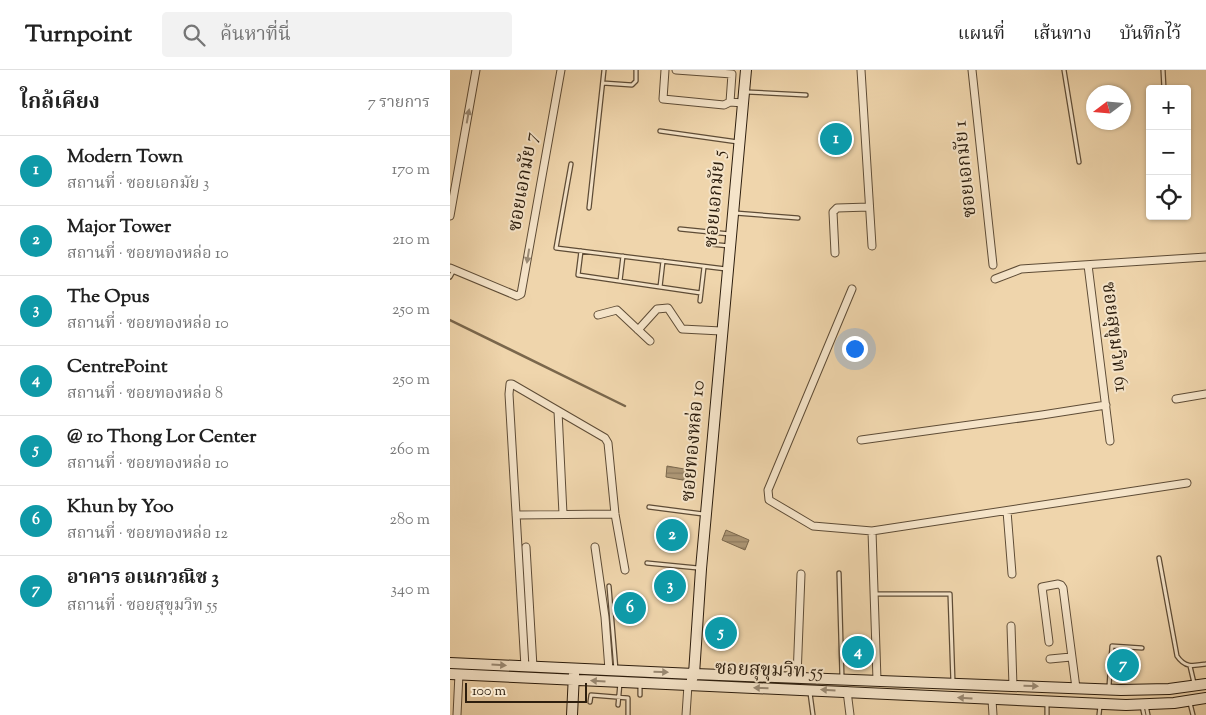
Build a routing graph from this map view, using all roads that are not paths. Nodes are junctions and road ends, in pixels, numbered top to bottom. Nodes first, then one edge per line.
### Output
1 (476, 70) edge
2 (561, 70) edge
3 (604, 70) edge
4 (636, 70) edge
5 (665, 70) edge
6 (676, 70) edge
7 (746, 70) edge
8 (861, 70) edge
9 (972, 70) edge
10 (1064, 70) edge
11 (1163, 70) edge
12 (603, 82) junction
13 (1164, 85) edge
14 (806, 94) dead end
15 (743, 98) junction
16 (730, 102) junction
17 (660, 131) dead end
18 (739, 142) junction
19 (1079, 162) dead end
20 (571, 164) dead end
21 (869, 207) junction
22 (589, 208) dead end
23 (732, 213) junction
24 (450, 216) edge
25 (798, 218) dead end
26 (680, 229) dead end
27 (730, 234) junction
28 (710, 244) dead end
29 (729, 246) junction
30 (872, 246) dead end
31 (580, 251) junction
32 (835, 253) dead end
33 (623, 256) junction
34 (1206, 260) edge
35 (663, 261) junction
36 (993, 265) dead end
37 (1088, 265) junction
38 (704, 266) junction
39 (452, 269) edge
40 (727, 270) junction
41 (450, 277) edge
42 (995, 280) dead end
43 (620, 281) junction
44 (660, 287) junction
45 (852, 289) dead end
46 (701, 293) junction
47 (700, 301) dead end
48 (598, 315) dead end
49 (638, 330) junction
50 (722, 331) junction
51 (650, 340) dead end
52 (1206, 394) edge
53 (1176, 399) dead end
54 (1106, 405) junction
55 (558, 411) junction
56 (861, 440) dead end
57 (1110, 440) dead end
58 (1188, 483) dead end
59 (649, 507) dead end
60 (1007, 511) junction
61 (562, 514) junction
62 (616, 514) junction
63 (706, 514) junction
64 (516, 515) junction
65 (872, 531) junction
66 (526, 547) dead end
67 (596, 547) dead end
68 (1159, 558) dead end
69 (647, 563) dead end
70 (701, 569) junction
71 (625, 570) dead end
72 (839, 573) dead end
73 (801, 574) dead end
74 (1012, 574) dead end
75 (609, 586) dead end
76 (874, 594) junction
77 (1011, 626) dead end
78 (1049, 642) dead end
79 (1142, 648) dead end
80 (1071, 657) junction
81 (1050, 659) dead end
82 (1206, 664) edge
83 (1190, 666) junction
84 (529, 667) junction
85 (455, 669) edge
86 (612, 670) junction
87 (574, 674) junction
88 (694, 674) junction
89 (797, 677) junction
90 (845, 679) junction
91 (877, 680) junction
92 (620, 682) junction
93 (640, 683) junction
94 (952, 683) junction
95 (1206, 684) edge
96 (992, 685) junction
97 (688, 686) junction
98 (1013, 686) junction
99 (1194, 686) junction
100 (1076, 688) junction
101 (810, 690) junction
102 (1109, 690) junction
103 (847, 691) junction
104 (877, 693) junction
105 (640, 694) dead end
106 (619, 697) junction
107 (1206, 698) edge
108 (992, 700) junction
109 (1013, 700) junction
110 (1190, 701) junction
111 (590, 702) dead end
112 (1047, 702) junction
113 (618, 705) dead end
114 (1107, 706) junction
115 (1145, 710) edge
116 (457, 715) edge
117 (572, 715) edge
118 (628, 715) edge
119 (686, 715) edge
120 (813, 715) edge
121 (850, 715) edge
122 (993, 715) edge
123 (1047, 715) edge
124 (1099, 715) edge
125 (1193, 715) edge

24 -> 1 street
2 -> 39 street, ซอยเอกมัย 7
3 - 12 lane
4 - 12 lane
5 - 16 street
6 - 16 street
7 - 15 main road, ซอยเอกมัย 5
8 - 21 street
9 - 36 street, ซอยเอกมัย 1
10 - 19 lane
11 - 13 lane
12 - 22 lane
14 - 15 lane
15 - 16 street
15 - 18 main road, ซอยเอกมัย 5
17 - 18 lane
18 - 23 main road, ซอยเอกมัย 5
20 - 31 lane
21 - 30 street
21 - 32 street
23 - 25 lane
23 - 27 main road, ซอยเอกมัย 5
26 - 27 lane
27 - 29 main road, ซอยเอกมัย 5
28 - 29 lane
29 - 40 main road, ซอยเอกมัย 5
31 - 33 lane
31 - 43 lane
33 - 35 lane
33 - 43 lane
34 - 37 street, ซอยสุขุมวิท 61
35 - 38 lane
35 - 44 lane
37 - 42 street
37 - 54 street, ซอยสุขุมวิท 61
38 - 40 lane
38 - 46 lane
39 - 41 lane
40 - 50 main road, ซอยเอกมัย 5
43 - 44 lane
44 - 46 lane
45 - 65 street
46 - 47 lane
48 - 49 street
49 - 50 street
49 - 51 street
50 - 63 main road, ซอยทองหล่อ 10
52 - 53 street
54 - 56 street, ซอยสุขุมวิท 61
54 - 57 street
55 - 61 street
55 - 62 street
55 - 64 street
58 - 60 street
59 - 63 lane
60 - 65 street
60 - 74 street
61 - 62 street
61 - 64 street
62 - 71 street
63 - 70 main road, ซอยทองหล่อ 10
64 - 84 street
65 - 76 street
66 - 84 street
67 - 86 street
68 - 83 lane
69 - 70 lane
70 - 88 main road, ซอยทองหล่อ 10
72 - 90 lane
73 - 89 street
75 - 86 lane
76 - 91 street
76 - 94 lane
77 - 98 street
78 - 80 street
79 - 102 lane
80 - 81 street
80 - 100 street
82 - 83 lane
83 - 99 lane
85 -> 84 main road, ซอยสุขุมวิท 55
84 - 87 main road, ซอยสุขุมวิท 55
85 - 87 main road, ซอยสุขุมวิท 55
85 - 116 street
86 - 87 main road, ซอยสุขุมวิท 55
86 -> 88 main road, ซอยสุขุมวิท 55
92 -> 87 main road, ซอยสุขุมวิท 55
87 - 117 main road
88 - 89 main road, ซอยสุขุมวิท 55
88 - 97 main road
89 - 90 main road, ซอยสุขุมวิท 55
90 - 91 main road, ซอยสุขุมวิท 55
90 - 103 main road
91 - 94 main road, ซอยสุขุมวิท 55
91 - 104 main road
92 - 93 main road, ซอยสุขุมวิท 55
92 - 106 lane
93 - 97 main road, ซอยสุขุมวิท 55
93 - 105 lane
94 - 96 main road, ซอยสุขุมวิท 55
95 - 99 main road, ซอยสุขุมวิท 55
96 - 98 main road, ซอยสุขุมวิท 55
96 - 108 main road
101 -> 97 main road, ซอยสุขุมวิท 55
97 - 119 street
98 -> 100 main road, ซอยสุขุมวิท 55
98 - 109 main road
99 - 102 main road, ซอยสุขุมวิท 55
100 - 102 main road, ซอยสุขุมวิท 55
103 -> 101 main road, ซอยสุขุมวิท 55
101 - 120 lane
103 - 104 main road, ซอยสุขุมวิท 55
103 - 121 street
108 -> 104 main road, ซอยสุขุมวิท 55
106 - 111 lane
106 - 113 lane
106 - 118 lane
107 - 110 main road, ซอยสุขุมวิท 55
108 - 109 main road, ซอยสุขุมวิท 55
108 - 122 street
109 - 112 main road, ซอยสุขุมวิท 55
110 - 115 main road, ซอยสุขุมวิท 55
110 - 125 lane
112 - 114 main road, ซอยสุขุมวิท 55
112 - 123 lane
114 - 115 main road, ซอยสุขุมวิท 55
114 - 124 lane

